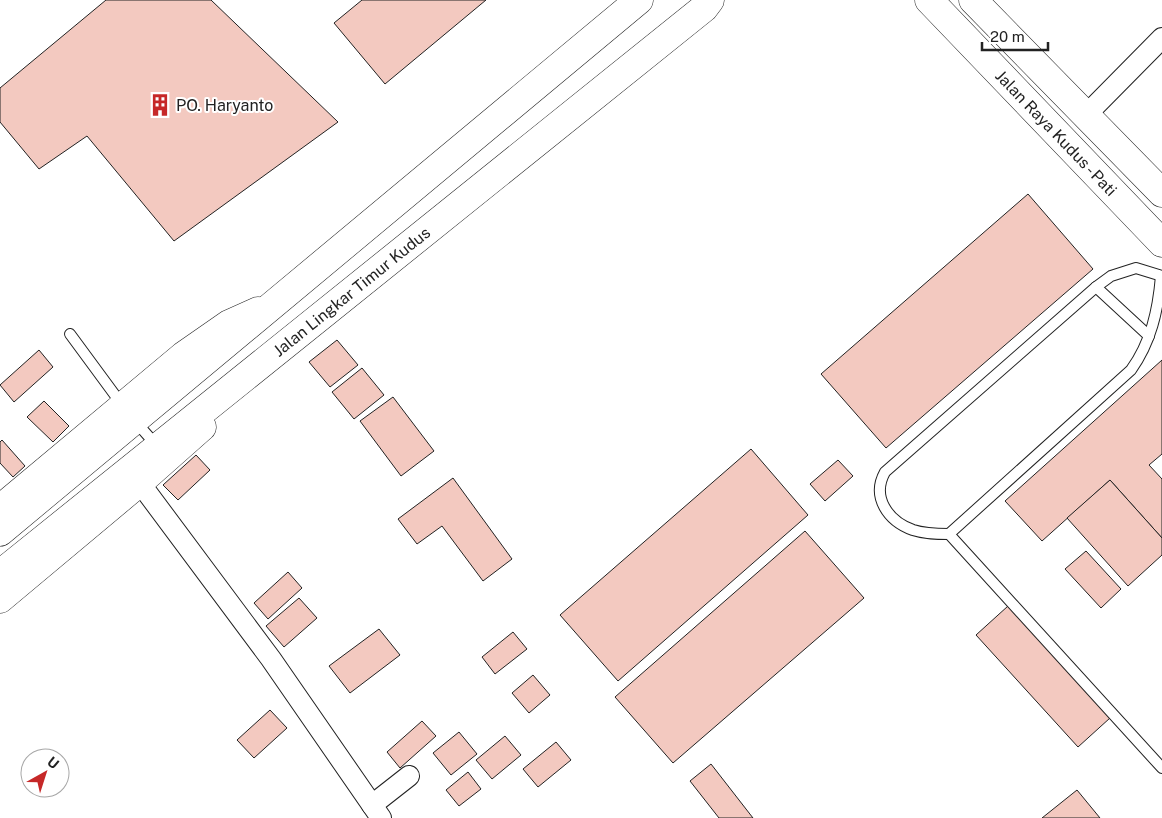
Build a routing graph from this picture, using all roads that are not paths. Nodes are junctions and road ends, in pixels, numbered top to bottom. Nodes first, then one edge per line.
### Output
1 (639, 0) edge
2 (918, 0) edge
3 (973, 0) edge
4 (712, 3) edge
5 (936, 8) edge
6 (1162, 38) edge
7 (1086, 115) junction
8 (1162, 193) edge
9 (1162, 243) edge
10 (1162, 276) edge
11 (1096, 287) junction
12 (70, 334) dead end
13 (1149, 336) junction
14 (279, 350) junction
15 (128, 413) junction
16 (158, 447) junction
17 (135, 476) junction
18 (0, 509) edge
19 (0, 532) edge
20 (949, 534) junction
21 (0, 574) edge
22 (0, 599) edge
23 (1162, 768) edge
24 (410, 776) dead end
25 (377, 812) edge

1 - 15 main road
2 - 5 main road, Jalan Raya Kudus - Pati
3 - 7 main road, Jalan Raya Kudus - Pati
4 - 14 main road, Jalan Lingkar Timur Kudus
5 - 9 main road, Jalan Raya Kudus - Pati
6 - 7 street
7 - 8 main road, Jalan Raya Kudus - Pati
10 - 11 lane
10 - 13 lane
11 - 13 lane
11 - 20 lane
12 - 15 lane
13 - 20 lane
14 - 16 main road, Jalan Lingkar Timur Kudus
14 - 17 main road
15 - 16 lane
15 - 18 main road
15 - 19 main road
16 - 17 main road, Jalan Lingkar Timur Kudus
17 - 21 main road, Jalan Lingkar Timur Kudus
17 - 22 main road
17 - 25 street
20 - 23 lane
24 - 25 street

